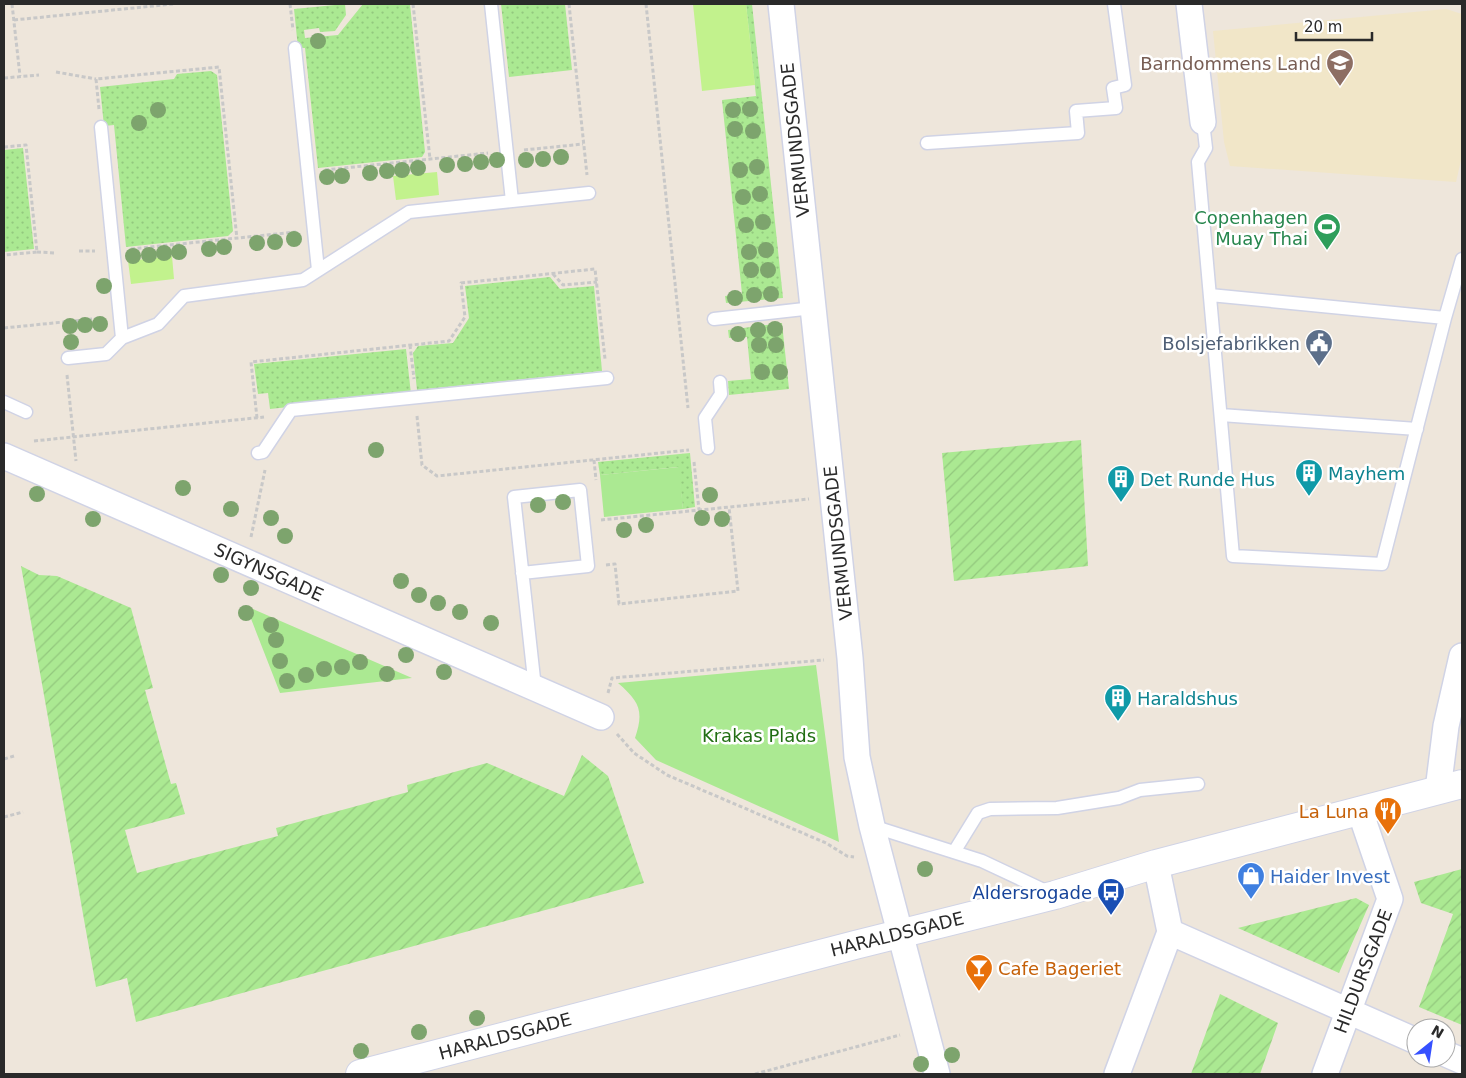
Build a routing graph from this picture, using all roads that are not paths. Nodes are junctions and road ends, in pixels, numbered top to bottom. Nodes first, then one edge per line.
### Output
1 (491, 4) edge
2 (781, 4) edge
3 (1114, 4) edge
4 (1189, 4) edge
5 (295, 48) road end
6 (1203, 122) joint
7 (101, 127) road end
8 (927, 143) dead end
9 (589, 193) road end
10 (512, 201) junction
11 (1462, 259) edge
12 (318, 270) junction
13 (1210, 295) junction
14 (813, 308) junction
15 (1445, 318) junction
16 (714, 319) dead end
17 (122, 338) junction
18 (68, 358) dead end
19 (607, 378) road end
20 (720, 382) dead end
21 (4, 402) edge
22 (26, 412) dead end
23 (1220, 415) junction
24 (1417, 429) junction
25 (708, 448) road end
26 (258, 453) dead end
27 (4, 456) edge
28 (522, 573) junction
29 (1462, 656) edge
30 (535, 688) junction
31 (601, 716) road end
32 (1198, 784) dead end
33 (1450, 787) edge
34 (1360, 811) junction
35 (872, 826) junction
36 (954, 852) junction
37 (1156, 864) junction
38 (1055, 895) junction
39 (1170, 932) junction
40 (901, 933) junction
41 (1348, 1010) junction
42 (1406, 1036) edge
43 (360, 1074) edge
44 (937, 1074) edge
45 (1117, 1074) edge
46 (1325, 1074) edge

1 - 10 lane
2 - 14 street, VERMUNDSGADE
3 - 8 lane
4 - 6 street
5 - 12 lane
6 - 13 lane
7 - 17 lane
9 - 10 lane
10 - 12 lane
11 - 15 lane
12 - 17 lane
13 - 15 lane
13 - 23 lane
14 - 16 lane
14 - 35 street, VERMUNDSGADE
15 - 24 lane
17 - 18 lane
19 - 26 lane
20 - 25 lane
21 - 22 lane
23 - 24 lane
23 - 24 lane
27 - 30 street, SIGYNSGADE
28 - 28 lane
28 - 30 lane
29 - 33 street
30 - 31 street, SIGYNSGADE
32 - 36 lane
33 - 34 street, HARALDSGADE
34 - 37 street, HARALDSGADE
34 - 41 street, HILDURSGADE
35 - 36 lane
35 - 40 street, VERMUNDSGADE
36 - 38 lane
37 - 38 street, HARALDSGADE
37 - 39 street
38 - 40 street, HARALDSGADE
39 - 41 street
39 - 45 street
40 - 43 street, HARALDSGADE
40 - 44 street, VERMUNDSGADE
41 - 42 street
41 - 46 street, HILDURSGADE

